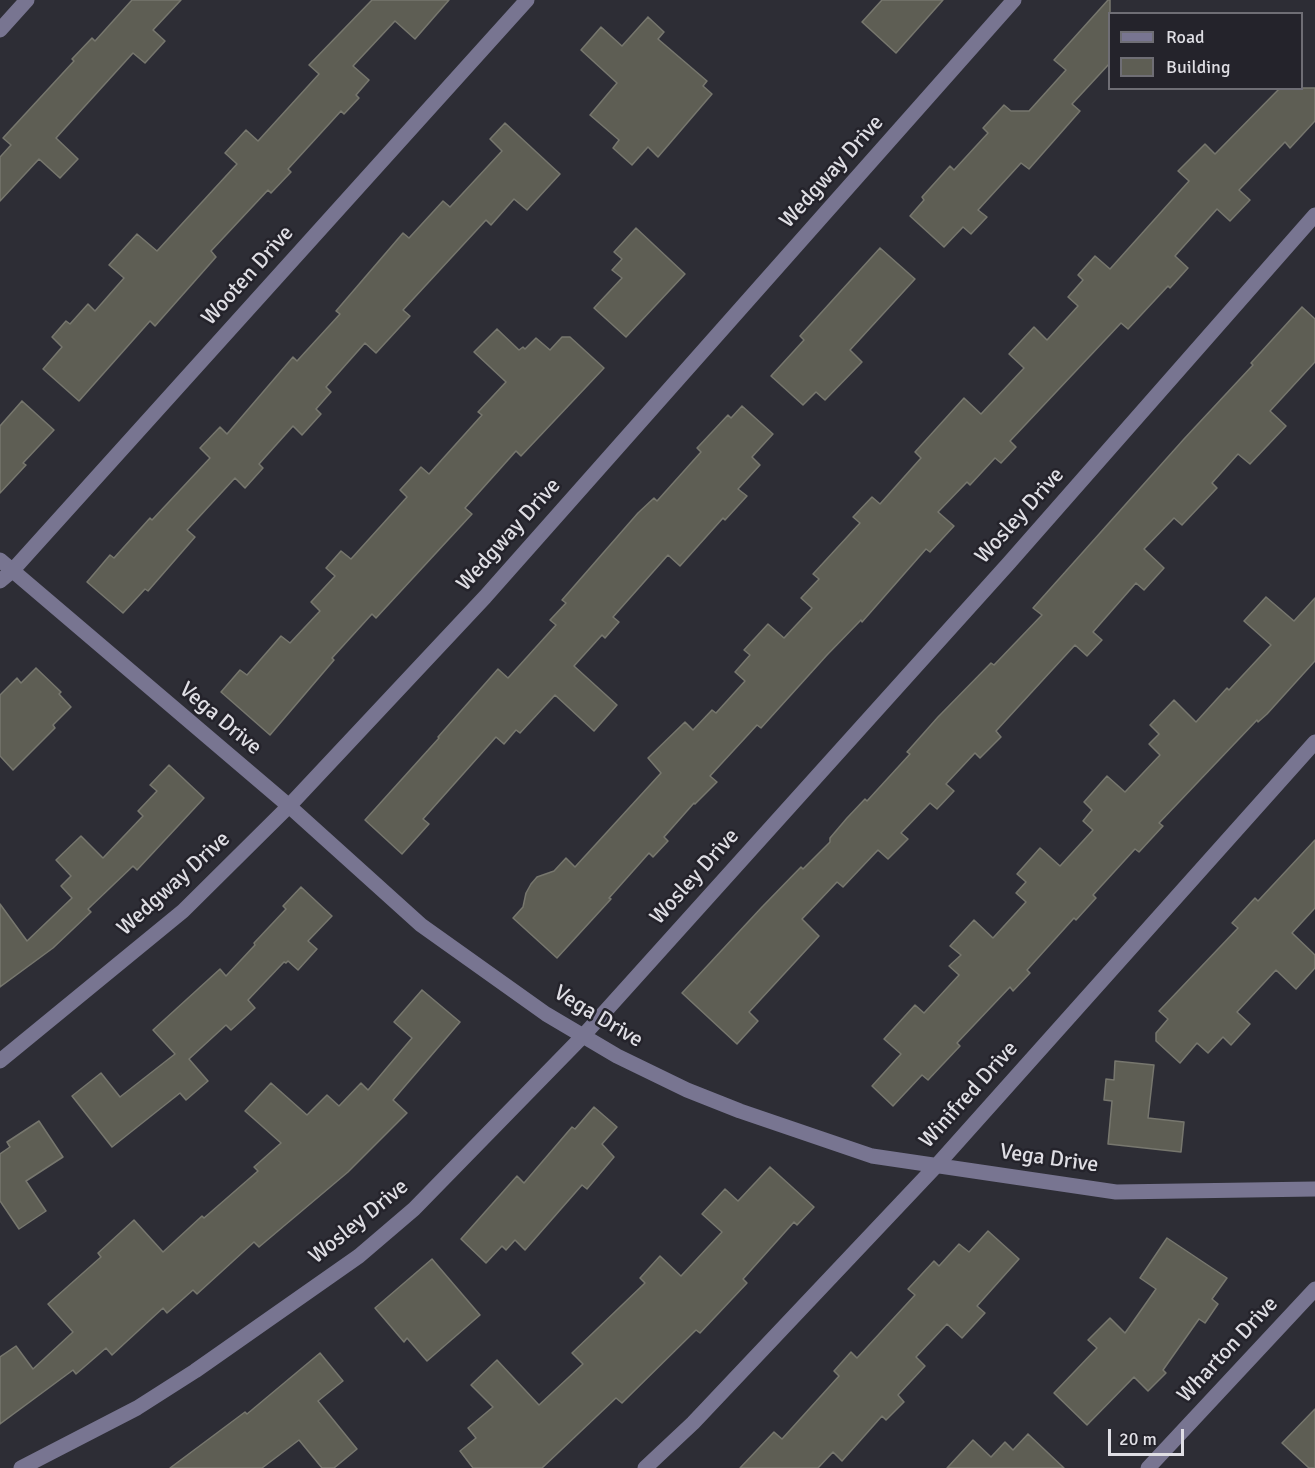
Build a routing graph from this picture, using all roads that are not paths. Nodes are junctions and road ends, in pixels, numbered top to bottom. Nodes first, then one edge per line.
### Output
1 (27, 0) edge
2 (527, 0) edge
3 (1014, 0) edge
4 (0, 30) edge
5 (1315, 215) edge
6 (0, 560) edge
7 (6, 576) edge
8 (1315, 742) edge
9 (289, 806) junction
10 (583, 1035) junction
11 (0, 1061) edge
12 (937, 1165) junction
13 (1315, 1189) edge
14 (1315, 1289) edge
15 (21, 1468) edge
16 (645, 1468) edge
17 (1148, 1468) edge

1 - 4 street
2 - 7 street, Wooten Drive
3 - 9 street, Wedgway Drive
5 - 10 street, Wosley Drive
6 - 7 street, Vega Drive
7 - 9 street, Vega Drive
8 - 12 street, Winifred Drive
9 - 10 street, Vega Drive
9 - 11 street, Wedgway Drive
10 - 12 street, Vega Drive
10 - 15 street, Wosley Drive
12 - 13 street, Vega Drive
12 - 16 street, Winifred Drive
14 - 17 street, Wharton Drive

